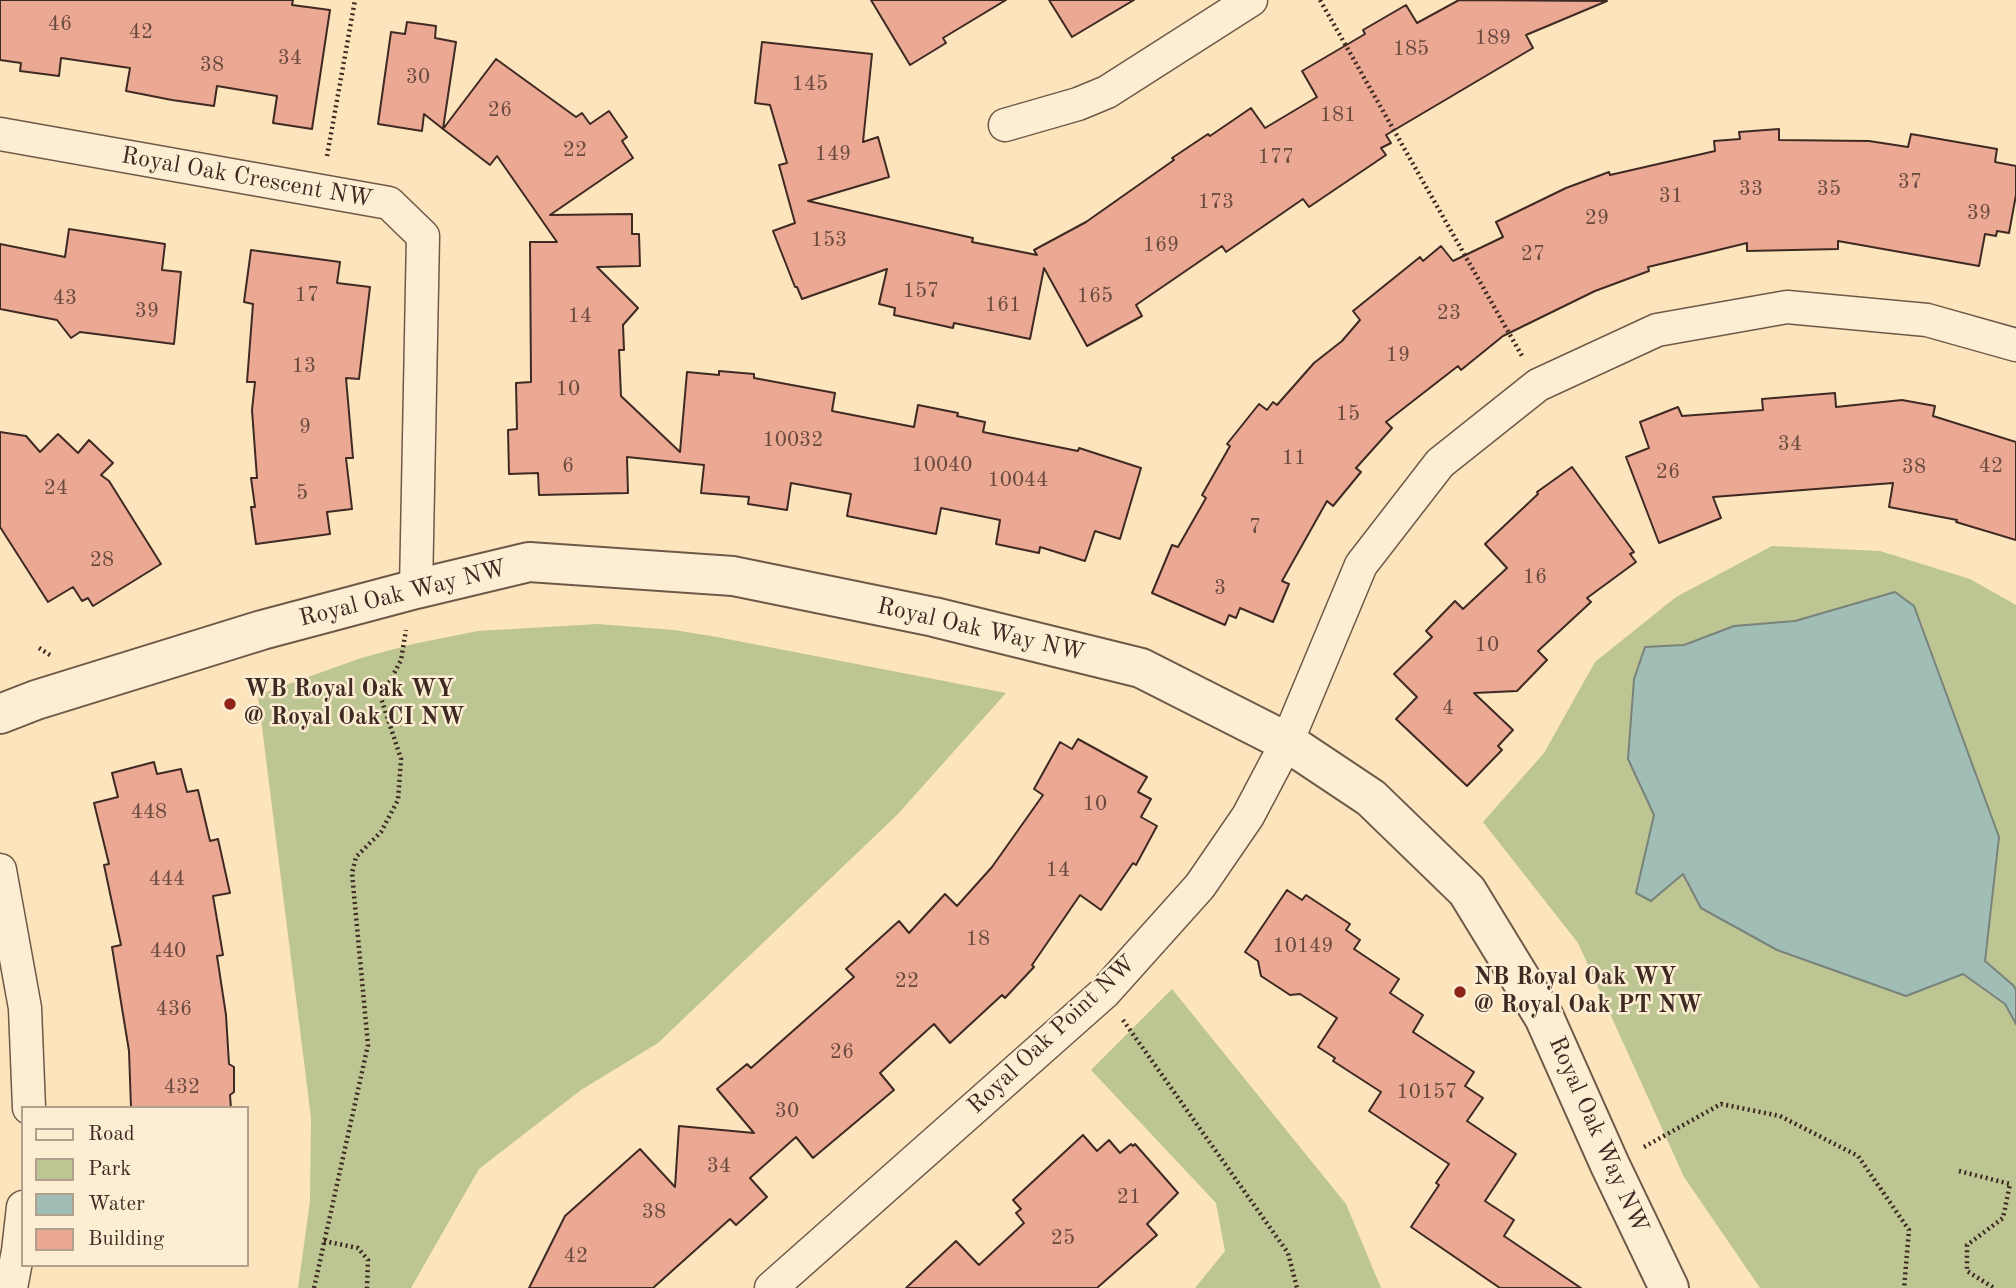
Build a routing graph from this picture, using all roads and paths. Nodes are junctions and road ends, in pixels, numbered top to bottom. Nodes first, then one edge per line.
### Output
1 (355, 0) edge
2 (1251, 0) edge
3 (1320, 0) edge
4 (1005, 125) dead end
5 (0, 134) edge
6 (319, 191) junction
7 (2016, 345) edge
8 (1538, 385) junction
9 (416, 589) junction
10 (0, 714) edge
11 (1287, 743) junction
12 (0, 870) edge
13 (1104, 993) junction
14 (29, 1106) edge
15 (1610, 1166) junction
16 (1959, 1171) dead end
17 (21, 1225) edge
18 (324, 1241) junction
19 (11, 1288) edge
20 (314, 1288) edge
21 (367, 1288) edge
22 (771, 1288) edge
23 (1297, 1288) edge
24 (1669, 1288) edge
25 (1904, 1288) edge
26 (1994, 1288) edge

1 - 6 path
2 - 4 street
3 - 8 path
5 - 6 street, Royal Oak Crescent NW
6 - 9 street, Royal Oak Crescent NW
7 - 8 street, Royal Oak Point NW
8 - 11 street, Royal Oak Point NW
9 - 10 street, Royal Oak Way NW
9 - 11 street, Royal Oak Way NW
9 - 18 path
11 - 13 street, Royal Oak Point NW
11 - 15 street, Royal Oak Way NW
12 - 14 street
13 - 22 street, Royal Oak Point NW
13 - 23 path
15 - 24 street, Royal Oak Way NW
15 - 25 path
16 - 26 path
17 - 19 street
18 - 20 path
18 - 21 path

